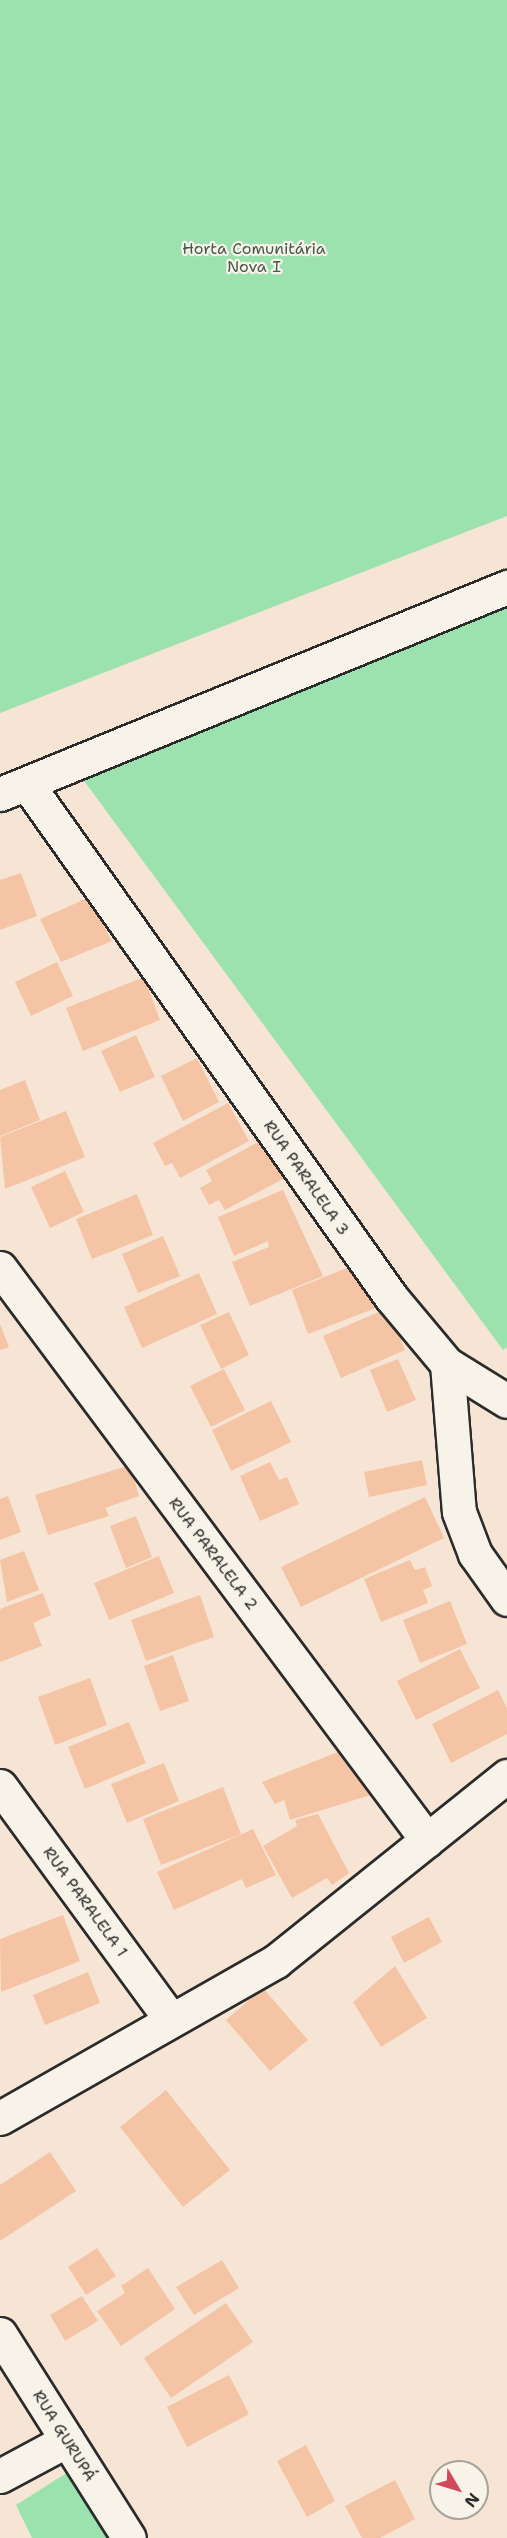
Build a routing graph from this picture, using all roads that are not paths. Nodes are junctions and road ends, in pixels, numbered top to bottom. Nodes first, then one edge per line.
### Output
1 (507, 587) edge
2 (13, 789) edge
3 (0, 1268) edge
4 (447, 1364) junction
5 (507, 1401) edge
6 (507, 1599) edge
7 (507, 1776) edge
8 (0, 1786) edge
9 (427, 1840) junction
10 (170, 2018) junction
11 (0, 2118) edge
12 (0, 2334) edge
13 (67, 2440) junction
14 (0, 2476) edge
15 (129, 2538) edge

1 - 2 street
2 - 4 street, RUA PARALELA 3
3 - 9 street, RUA PARALELA 2
4 - 5 street, RUA PARALELA 3
4 - 6 street
7 - 9 street
8 - 10 street, RUA PARALELA 1
9 - 10 street
10 - 11 street
12 - 13 street, RUA GURUPÁ
13 - 14 street
13 - 15 street, RUA GURUPÁ

